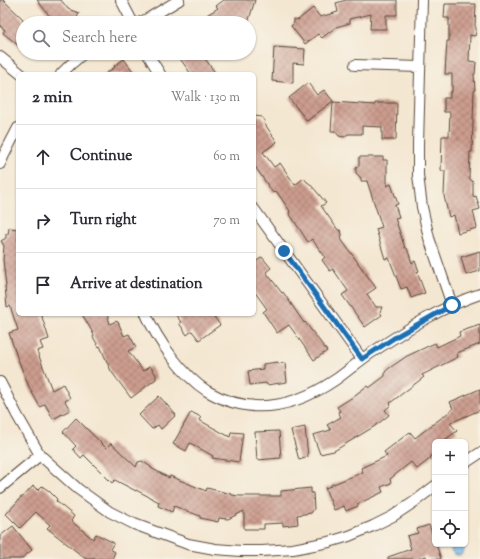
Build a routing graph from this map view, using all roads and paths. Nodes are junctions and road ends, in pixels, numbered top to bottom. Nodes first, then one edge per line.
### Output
1 (120, 0) edge
2 (179, 0) edge
3 (422, 0) edge
4 (129, 16) edge
5 (152, 16) edge
6 (0, 57) edge
7 (76, 60) edge
8 (151, 60) edge
9 (355, 66) dead end
10 (420, 67) junction
11 (19, 72) edge
12 (63, 72) edge
13 (159, 72) edge
14 (16, 132) edge
15 (0, 164) edge
16 (256, 212) edge
17 (480, 294) edge
18 (452, 305) junction
19 (147, 316) edge
20 (362, 359) junction
21 (0, 382) edge
22 (480, 453) edge
23 (40, 455) junction
24 (468, 461) edge
25 (0, 488) edge
26 (432, 488) edge

1 - 4 street
2 - 5 street
3 - 10 street
6 - 11 street
7 - 12 street
8 - 13 street
9 - 10 street
10 - 18 street
14 - 15 street
16 - 20 street
17 - 18 street
18 - 20 street
19 - 20 street
21 - 23 street
22 - 24 street
23 - 25 street
23 - 26 street

